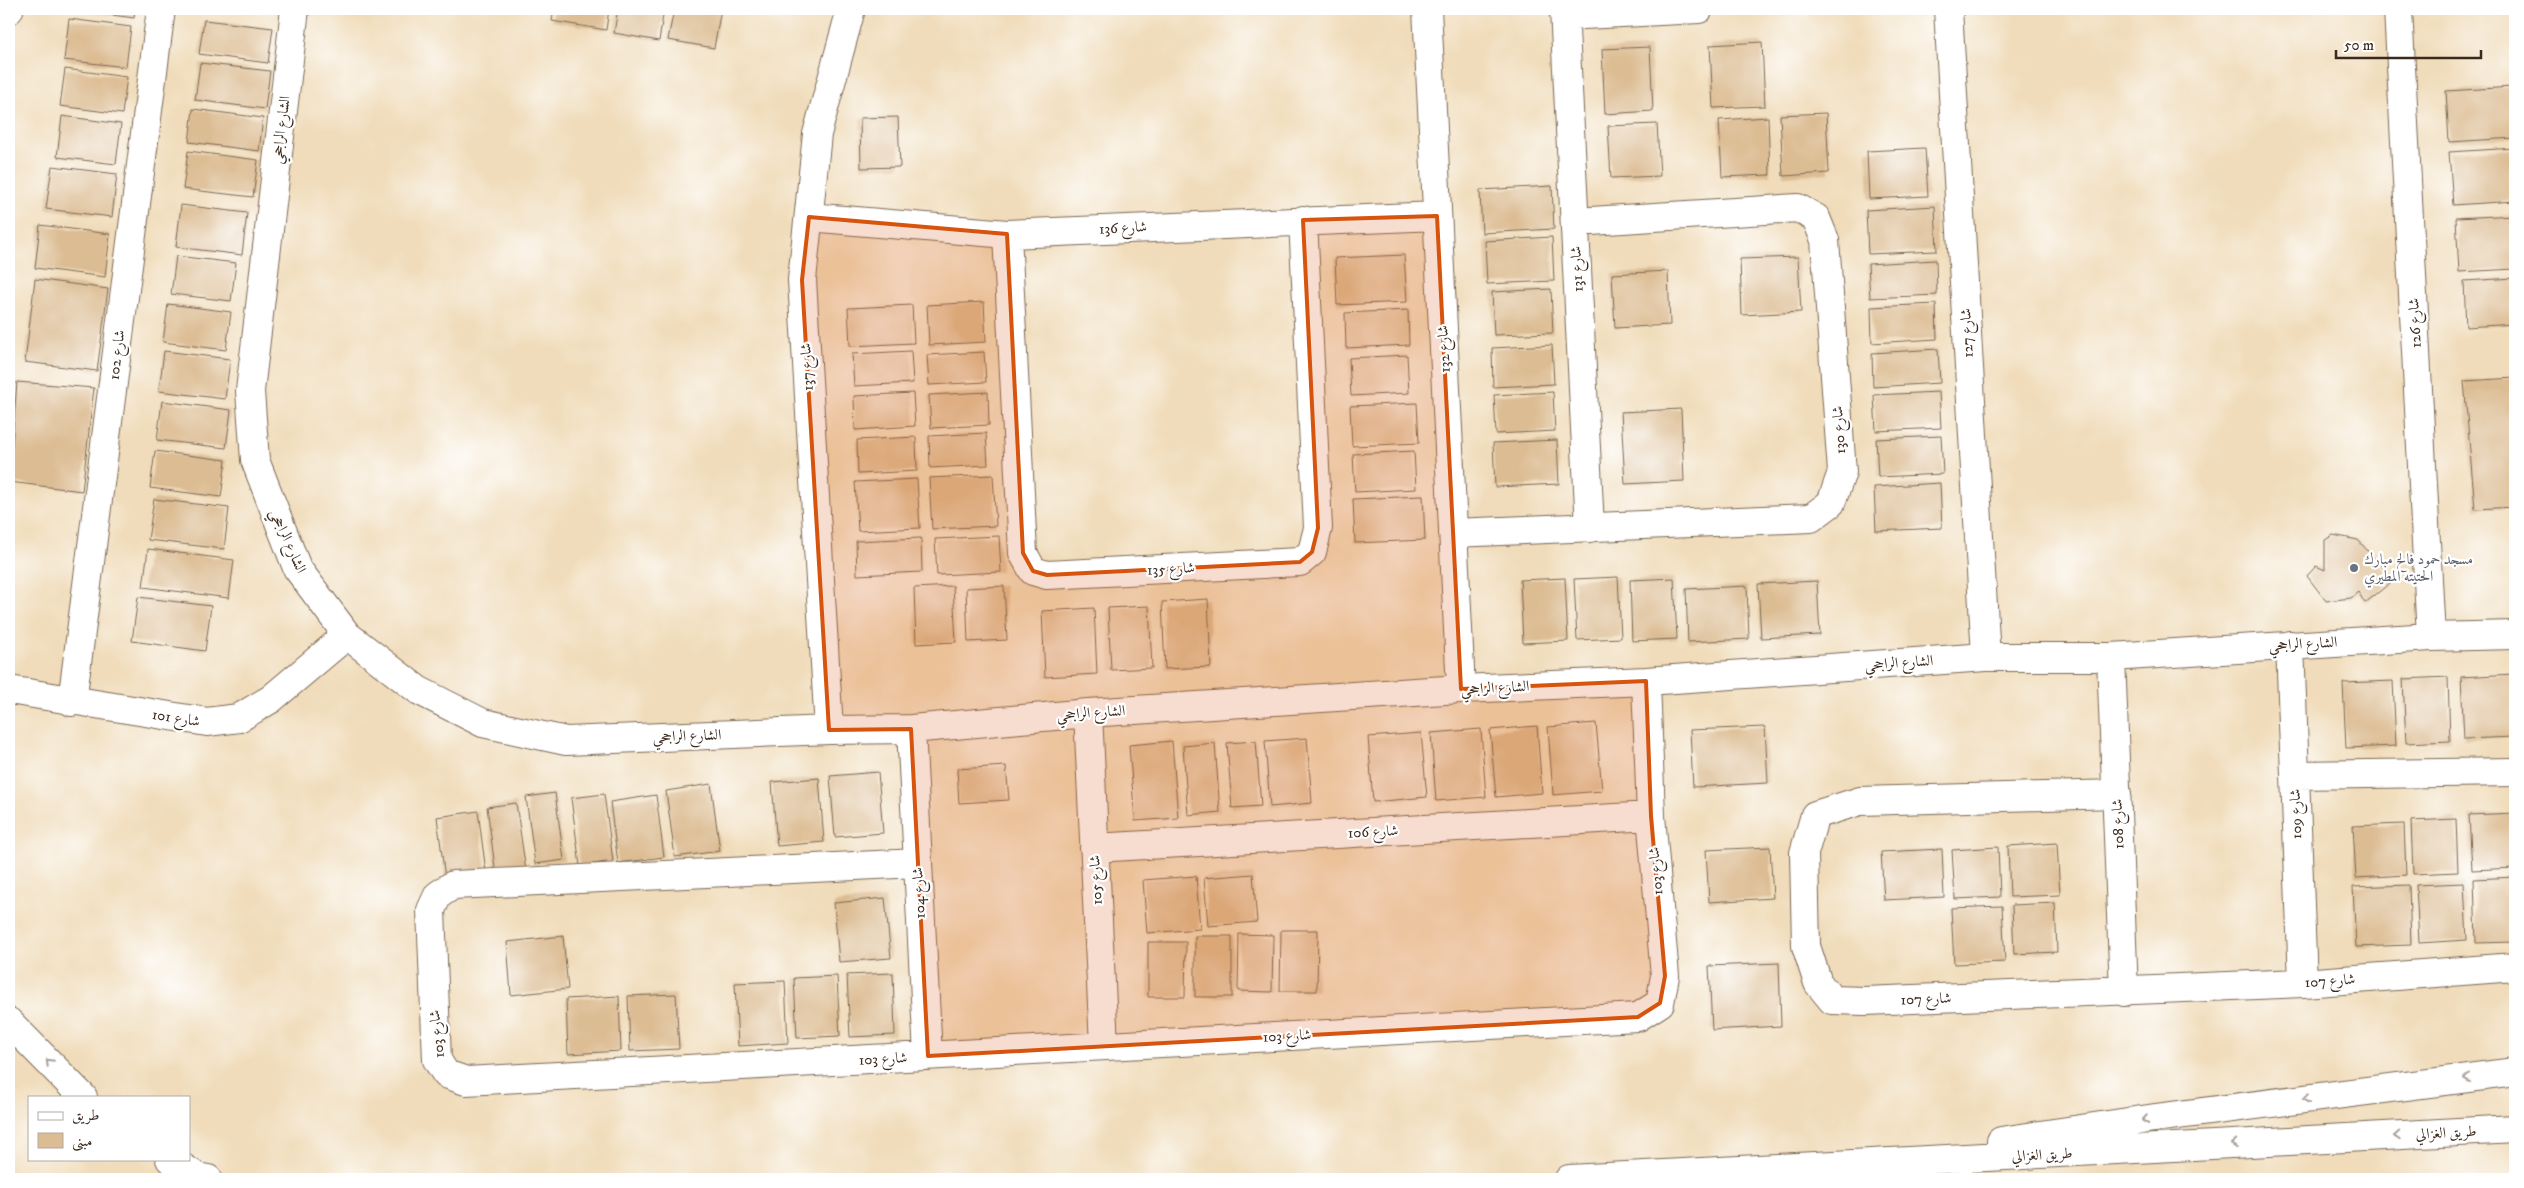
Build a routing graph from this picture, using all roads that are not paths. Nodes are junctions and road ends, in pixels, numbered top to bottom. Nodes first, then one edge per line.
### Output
1 (161, 9) edge
2 (295, 9) edge
3 (851, 9) edge
4 (1427, 9) edge
5 (1699, 9) edge
6 (1948, 9) edge
7 (2398, 9) edge
8 (1564, 12) edge
9 (1437, 216) junction
10 (809, 218) junction
11 (1303, 220) junction
12 (1575, 222) junction
13 (1007, 234) junction
14 (1590, 528) junction
15 (1453, 533) junction
16 (347, 635) junction
17 (2515, 635) edge
18 (2431, 637) junction
19 (2290, 645) junction
20 (1986, 657) junction
21 (2112, 657) junction
22 (1646, 681) junction
23 (1461, 689) junction
24 (9, 690) edge
25 (72, 702) junction
26 (1088, 713) junction
27 (911, 729) junction
28 (828, 730) junction
29 (2515, 772) edge
30 (2295, 775) junction
31 (2117, 794) junction
32 (1651, 816) junction
33 (1094, 848) junction
34 (918, 863) junction
35 (2515, 966) edge
36 (2303, 983) junction
37 (2124, 992) junction
38 (9, 1022) edge
39 (1104, 1046) junction
40 (928, 1056) junction
41 (2515, 1072) edge
42 (82, 1096) edge
43 (2515, 1129) edge
44 (172, 1160) edge
45 (1840, 1166) junction
46 (208, 1179) edge
47 (1569, 1179) edge

1 - 25 main road, شارع 102
2 - 16 main road, الشارع الراجحي
3 - 10 main road, شارع 137
4 - 9 main road, شارع 132
5 - 8 main road
6 - 20 main road, شارع 127
7 - 18 main road, شارع 126
8 - 12 main road, شارع 131
9 - 11 main road, شارع 136
9 - 15 main road, شارع 132
10 - 13 main road, شارع 136
10 - 28 main road, شارع 137
11 - 13 main road, شارع 136
11 - 13 main road, شارع 135
12 - 14 main road, شارع 131
12 - 14 main road, شارع 130
14 - 15 main road, شارع 130
15 - 23 main road, شارع 132
16 - 25 main road, شارع 101
16 - 28 main road, الشارع الراجحي
17 - 18 main road, الشارع الراجحي
18 - 19 main road, الشارع الراجحي
19 - 21 main road, الشارع الراجحي
19 - 30 main road, شارع 109
20 - 21 main road, الشارع الراجحي
20 - 22 main road, الشارع الراجحي
21 - 31 main road, شارع 108
22 - 23 main road, الشارع الراجحي
22 - 32 main road, شارع 103
23 - 26 main road, الشارع الراجحي
24 - 25 main road, شارع 101
26 - 27 main road, الشارع الراجحي
26 - 33 main road, شارع 105
27 - 28 main road, الشارع الراجحي
27 - 34 main road, شارع 104
29 - 30 main road
30 - 36 main road, شارع 109
31 - 37 main road, شارع 108
31 - 37 main road, شارع 107
32 - 33 main road, شارع 106
32 - 39 main road, شارع 103
33 - 39 main road, شارع 105
34 - 40 main road, شارع 104
34 - 40 main road, شارع 103
35 - 36 main road, شارع 107
36 - 37 main road, شارع 107
42 -> 38 main road
39 - 40 main road, شارع 103
41 -> 45 main road
43 -> 45 main road, طريق الغزالي
44 - 46 main road
45 - 47 main road, طريق الغزالي

